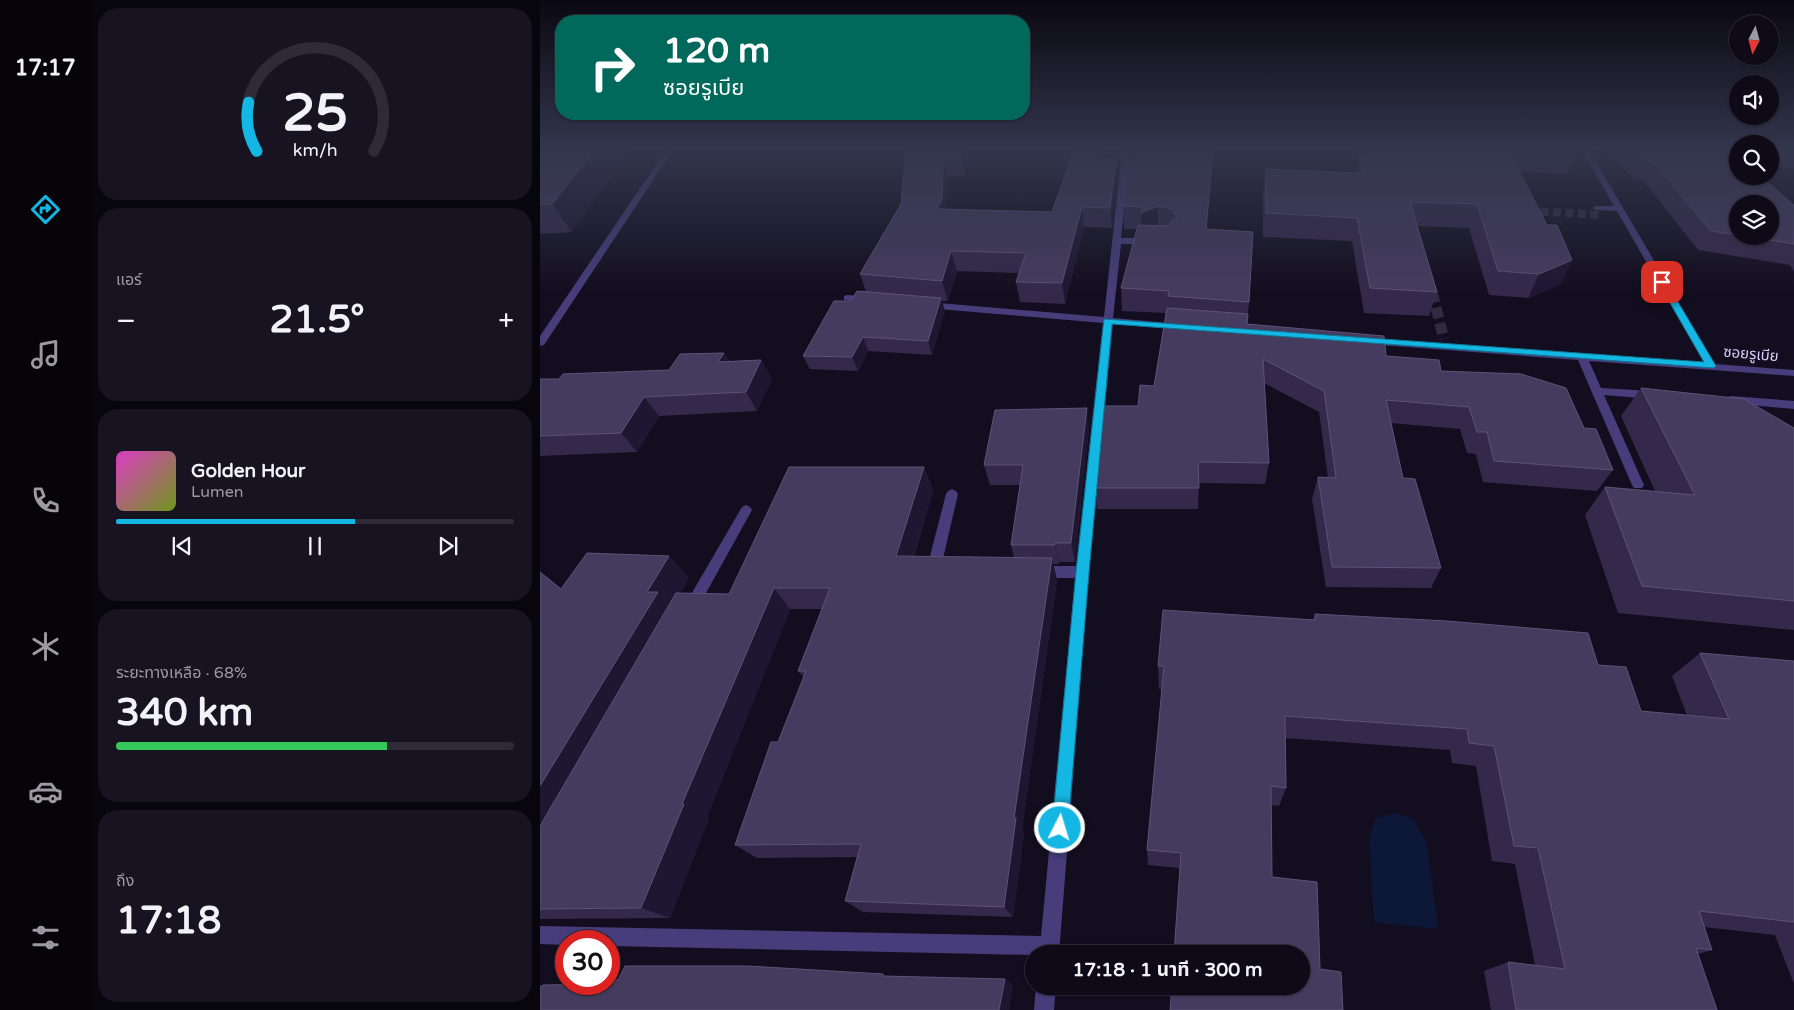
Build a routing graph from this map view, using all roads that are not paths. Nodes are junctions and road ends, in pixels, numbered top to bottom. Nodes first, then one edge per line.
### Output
1 (638, 197) edge
2 (1121, 197) edge
3 (1613, 197) edge
4 (1599, 211) tunnel mouth
5 (1621, 212) junction
6 (1152, 236) edge
7 (1116, 241) junction
8 (847, 298) dead end
9 (876, 301) edge
10 (915, 304) edge
11 (1108, 321) junction
12 (1187, 327) edge
13 (1356, 340) edge
14 (540, 343) edge
15 (1582, 357) junction
16 (1711, 366) junction
17 (1794, 373) edge
18 (1597, 391) junction
19 (1665, 396) edge
20 (1723, 400) edge
21 (1794, 405) edge
22 (1638, 485) dead end
23 (952, 494) dead end
24 (746, 510) dead end
25 (952, 571) edge
26 (1022, 572) edge
27 (1082, 572) junction
28 (684, 621) edge
29 (540, 934) edge
30 (1049, 945) edge
31 (1025, 949) edge
32 (1045, 995) edge
33 (1044, 1010) edge

1 - 14 street
2 - 7 street
3 - 5 street
4 - 5 street
5 - 16 street
6 - 7 street
7 - 11 street
8 - 9 street
10 - 11 street
11 - 12 street
11 - 27 street
13 - 15 street, ซอยรูเบีย
15 - 16 street, ซอยรูเบีย
15 - 18 street
16 - 17 street, ซอยรูเบีย
18 - 19 street
18 - 22 street
20 - 21 street
23 - 25 street
24 - 28 street
26 - 27 street
27 - 30 street
29 - 31 street
32 - 33 street

